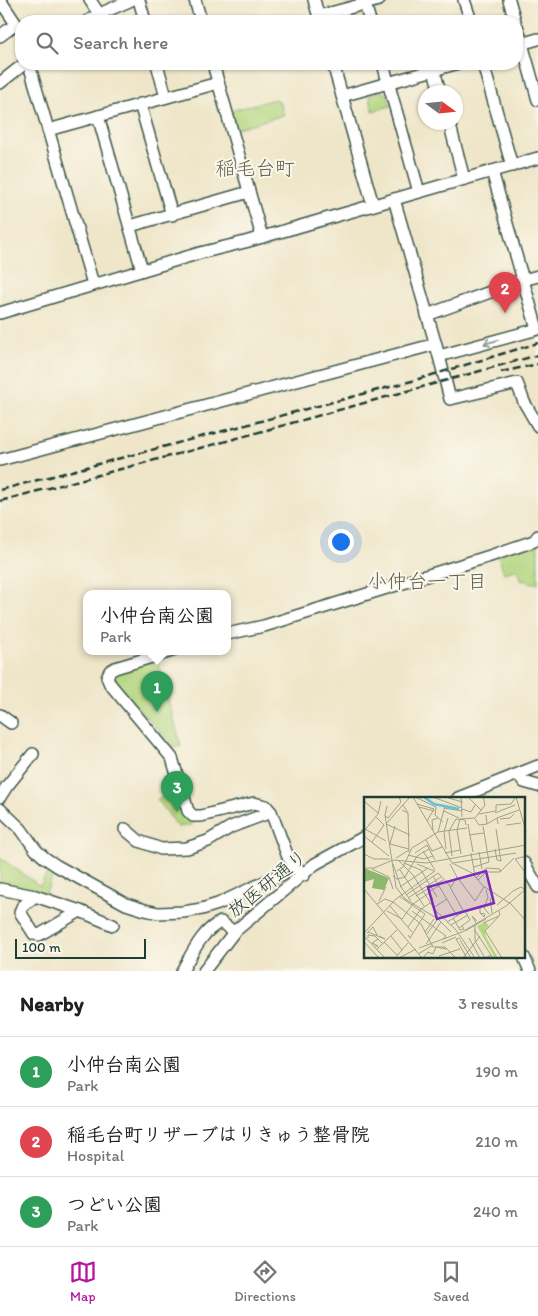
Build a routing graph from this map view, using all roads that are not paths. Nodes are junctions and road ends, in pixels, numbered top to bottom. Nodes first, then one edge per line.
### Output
1 (0, 0) edge
2 (90, 0) edge
3 (131, 0) edge
4 (139, 0) edge
5 (195, 0) edge
6 (314, 0) edge
7 (379, 0) edge
8 (464, 0) edge
9 (509, 0) edge
10 (365, 4) junction
11 (99, 14) joint
12 (143, 15) edge
13 (199, 15) edge
14 (319, 15) edge
15 (332, 15) edge
16 (368, 15) edge
17 (469, 15) edge
18 (513, 15) edge
19 (15, 22) edge
20 (15, 25) edge
21 (0, 36) edge
22 (538, 39) edge
23 (523, 43) edge
24 (523, 56) edge
25 (16, 70) edge
26 (31, 70) edge
27 (159, 70) edge
28 (215, 70) edge
29 (334, 70) edge
30 (385, 70) edge
31 (434, 70) joint
32 (485, 70) edge
33 (0, 82) edge
34 (218, 82) junction
35 (388, 82) junction
36 (438, 85) edge
37 (166, 96) junction
38 (342, 96) junction
39 (538, 100) edge
40 (140, 104) junction
41 (98, 116) junction
42 (48, 130) junction
43 (451, 130) edge
44 (538, 158) edge
45 (512, 166) junction
46 (492, 171) junction
47 (464, 178) junction
48 (249, 192) junction
49 (419, 192) junction
50 (394, 199) junction
51 (373, 205) junction
52 (172, 214) junction
53 (130, 226) junction
54 (262, 237) junction
55 (142, 270) junction
56 (538, 276) edge
57 (523, 280) junction
58 (93, 284) junction
59 (0, 313) edge
60 (427, 315) junction
61 (537, 329) edge
62 (438, 350) junction
63 (538, 426) edge
64 (0, 460) edge
65 (538, 536) edge
66 (231, 633) edge
67 (159, 655) edge
68 (0, 715) edge
69 (11, 722) dead end
70 (33, 754) dead end
71 (538, 766) edge
72 (519, 775) junction
73 (538, 786) edge
74 (483, 794) edge
75 (0, 797) edge
76 (464, 797) edge
77 (0, 809) edge
78 (270, 812) junction
79 (125, 829) dead end
80 (364, 837) edge
81 (526, 866) edge
82 (300, 871) junction
83 (538, 887) edge
84 (0, 888) edge
85 (35, 896) junction
86 (80, 911) junction
87 (112, 926) dead end
88 (234, 932) junction
89 (524, 958) edge
90 (182, 971) edge
91 (204, 971) edge
92 (530, 971) edge

1 - 19 street
2 - 11 street
3 - 11 street
4 - 12 street
5 - 13 street
6 - 14 street
7 - 10 street
8 - 17 street
9 - 18 street
10 - 15 street
10 - 16 street
20 - 21 street
22 - 23 street
24 - 39 street
25 - 33 street
26 - 42 street
27 - 37 street
28 - 34 street
29 - 38 street
30 - 35 street
31 - 35 street
31 - 36 street
32 - 45 street
34 - 37 street
34 - 48 street
35 - 38 street
35 - 49 street
37 - 40 street
38 - 51 street
40 - 41 street
40 - 52 street
41 - 42 street
41 - 53 street
42 - 58 street
43 - 47 street
44 - 45 street
45 - 46 street
46 - 47 street
46 - 57 street
47 - 49 street
48 - 52 street
48 - 54 street
49 - 50 street
50 - 51 street
50 - 60 street
51 - 54 street
52 - 53 street
53 - 55 street
54 - 55 street
55 - 58 street
56 - 57 street
57 - 60 street
57 - 61 street
58 - 59 street
60 - 62 street
61 -> 62 street
62 - 63 street
62 - 64 street
65 - 66 street
67 - 78 street
68 - 69 street
70 - 75 street
71 - 72 street
72 - 73 street
72 - 74 street
74 - 76 street
77 - 82 street
78 - 79 street
78 - 82 street
80 - 82 street, 放医研通り
81 - 83 street
82 - 88 street, 放医研通り
84 - 85 street
85 - 86 street
85 - 86 street
86 - 87 street
88 - 90 street
88 - 91 street, 放医研通り
89 - 92 street

